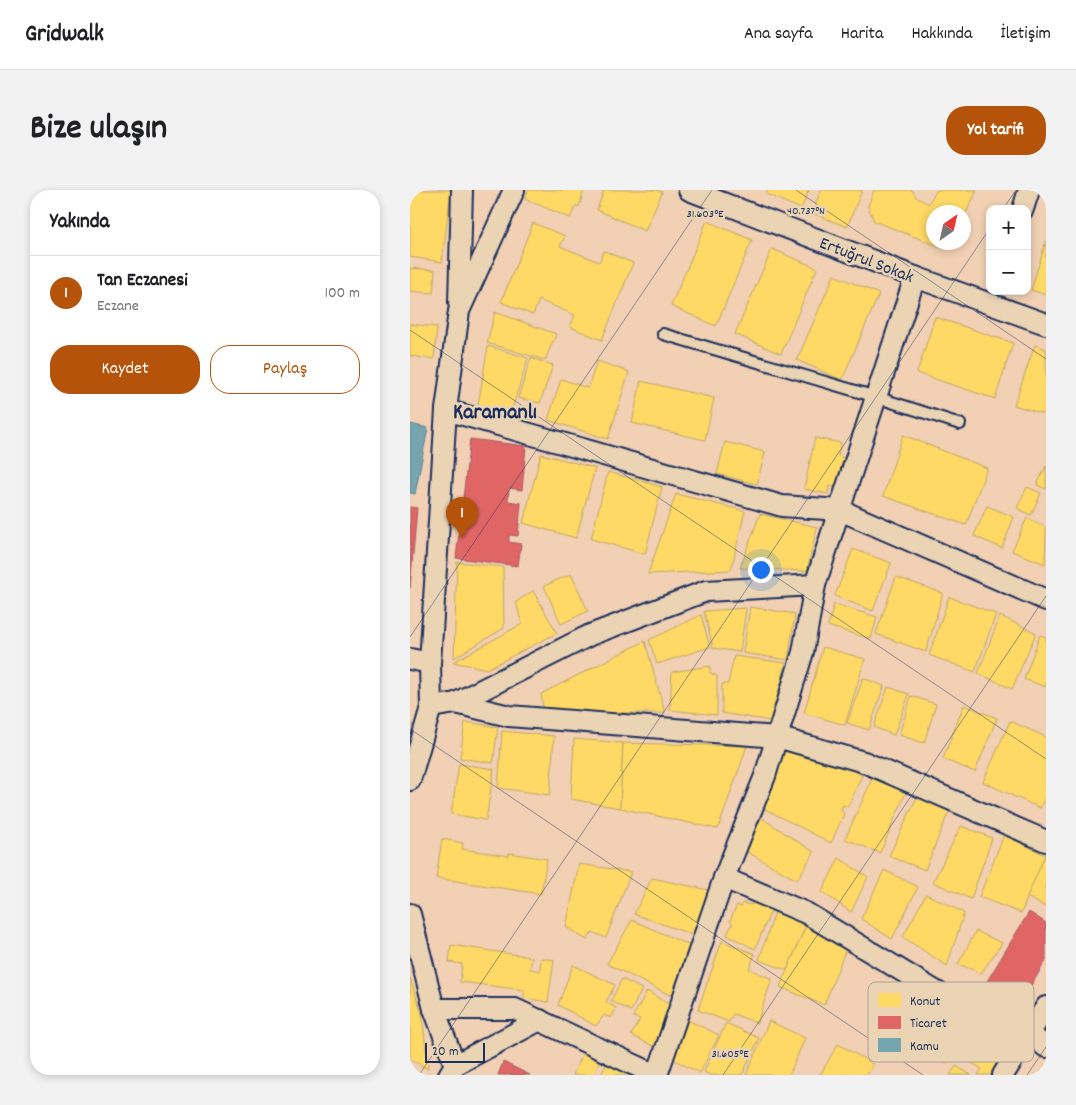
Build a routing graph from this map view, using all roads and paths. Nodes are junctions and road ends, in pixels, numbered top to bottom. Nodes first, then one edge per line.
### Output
1 (462, 190) edge
2 (514, 190) edge
3 (689, 190) edge
4 (1029, 190) edge
5 (1024, 205) edge
6 (915, 278) junction
7 (998, 299) edge
8 (459, 311) junction
9 (1046, 324) edge
10 (663, 334) dead end
11 (876, 397) junction
12 (446, 410) junction
13 (960, 424) dead end
14 (840, 510) junction
15 (815, 585) junction
16 (1046, 600) edge
17 (410, 659) edge
18 (430, 663) junction
19 (456, 703) junction
20 (431, 707) junction
21 (777, 737) junction
22 (410, 780) edge
23 (1046, 840) edge
24 (724, 878) junction
25 (410, 914) edge
26 (926, 982) edge
27 (1046, 1007) edge
28 (434, 1009) junction
29 (540, 1020) junction
30 (1034, 1026) edge
31 (1034, 1042) edge
32 (1046, 1047) edge
33 (1011, 1062) edge
34 (452, 1070) edge
35 (657, 1075) edge
36 (1003, 1075) edge

1 - 8 street
2 - 8 street
3 - 6 street, Ertuğrul Sokak
4 - 5 street
6 - 7 street, Ertuğrul Sokak
6 - 11 street
7 - 9 street, Ertuğrul Sokak
8 - 12 street
10 - 11 lane
11 - 13 lane
11 - 14 street
12 - 14 street
12 - 18 street
14 - 15 street
14 - 16 street
15 - 19 street
15 - 21 street
17 - 18 street
18 - 20 street
19 - 20 street
19 - 21 street
20 - 22 street
21 - 23 street
21 - 24 street
24 - 26 street
24 - 35 street
25 - 28 street
27 - 30 street
28 - 29 street
28 - 34 street
29 - 34 street
29 - 35 street
31 - 32 street
33 - 36 street

